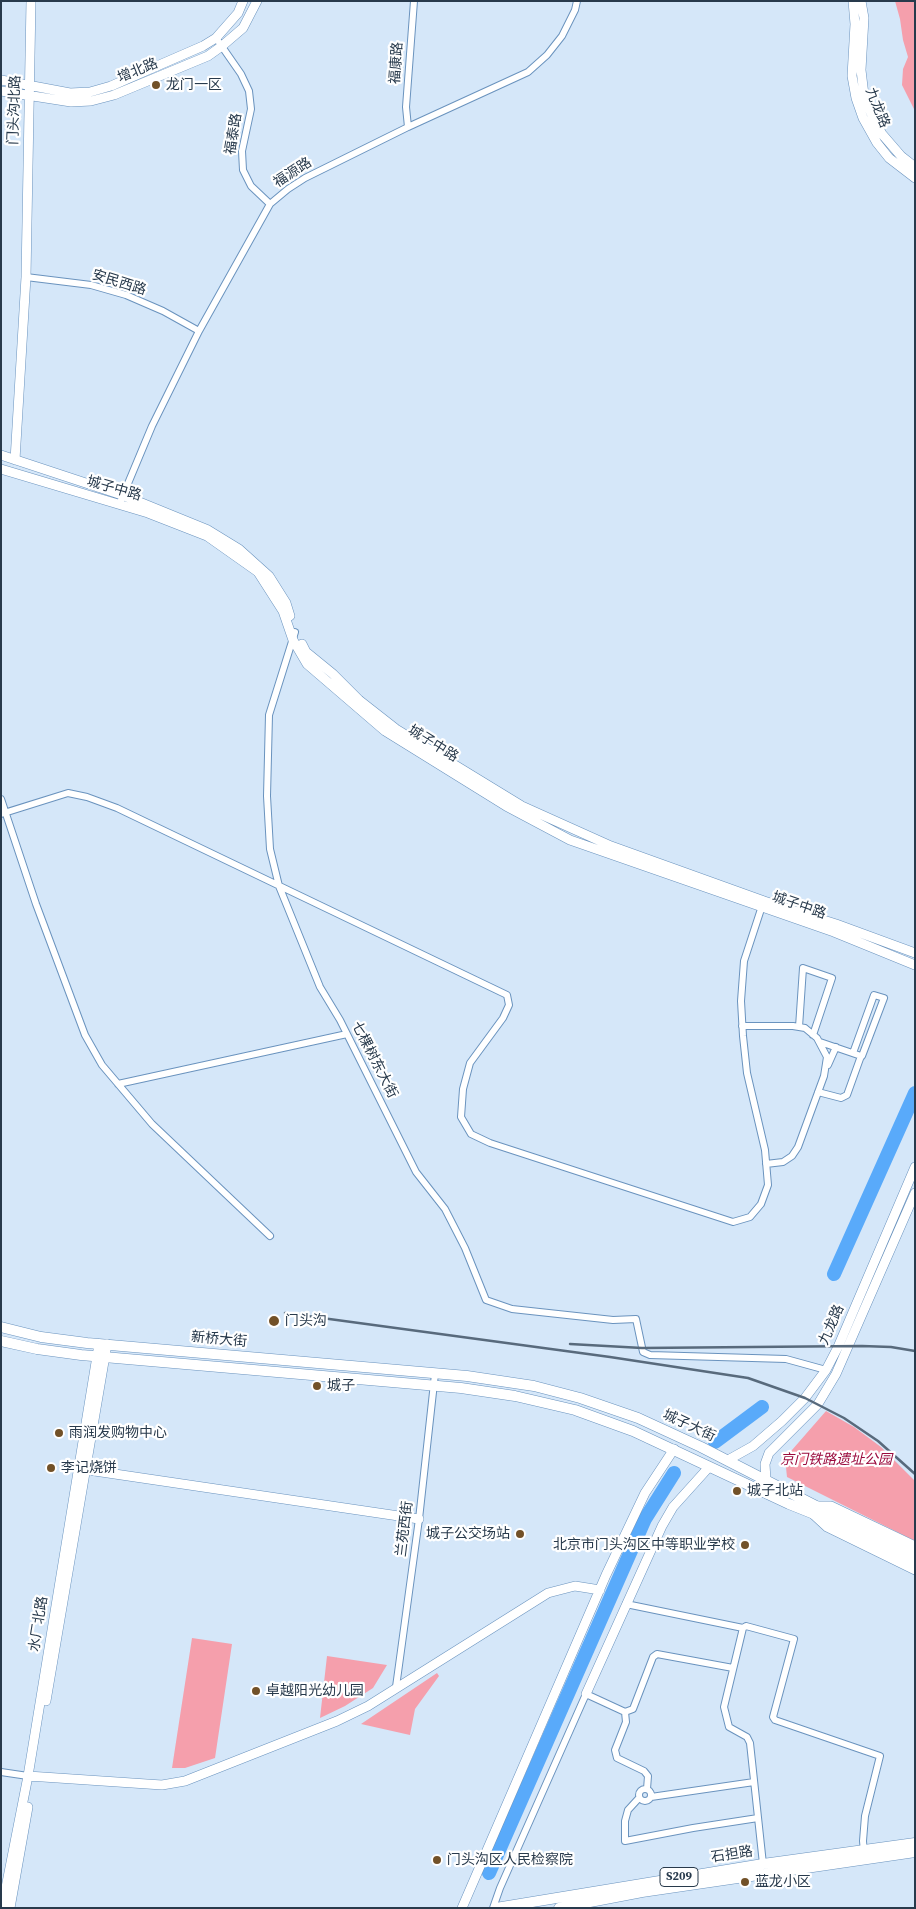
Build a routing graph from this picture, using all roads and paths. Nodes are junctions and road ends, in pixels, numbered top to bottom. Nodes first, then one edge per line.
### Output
1 (31, 1) edge
2 (243, 1) edge
3 (257, 1) edge
4 (414, 1) edge
5 (577, 1) edge
6 (853, 1) edge
7 (861, 1) edge
8 (216, 38) junction
9 (222, 46) junction
10 (1, 80) edge
11 (30, 86) junction
12 (1, 91) edge
13 (28, 96) junction
14 (408, 127) junction
15 (915, 167) edge
16 (915, 178) edge
17 (270, 204) junction
18 (26, 277) junction
19 (199, 331) junction
20 (1, 455) edge
21 (15, 460) junction
22 (1, 469) edge
23 (122, 495) junction
24 (119, 505) junction
25 (294, 636) junction
26 (1, 799) edge
27 (4, 813) edge
28 (279, 886) junction
29 (762, 904) junction
30 (915, 953) edge
31 (915, 965) edge
32 (742, 1026) junction
33 (799, 1027) junction
34 (347, 1034) junction
35 (813, 1035) junction
36 (820, 1042) junction
37 (836, 1047) junction
38 (853, 1053) junction
39 (861, 1056) junction
40 (824, 1075) junction
41 (118, 1084) junction
42 (818, 1092) junction
43 (766, 1164) junction
44 (915, 1167) edge
45 (915, 1193) edge
46 (270, 1236) dead end
47 (1, 1328) edge
48 (1, 1341) edge
49 (103, 1344) junction
50 (101, 1356) junction
51 (826, 1370) junction
52 (435, 1374) junction
53 (434, 1386) junction
54 (674, 1449) junction
55 (728, 1460) junction
56 (709, 1466) junction
57 (82, 1469) junction
58 (766, 1480) junction
59 (814, 1510) junction
60 (419, 1518) junction
61 (915, 1546) edge
62 (915, 1553) edge
63 (915, 1562) edge
64 (915, 1570) edge
65 (600, 1590) junction
66 (626, 1604) junction
67 (743, 1628) junction
68 (734, 1668) junction
69 (396, 1687) junction
70 (586, 1694) junction
71 (625, 1712) junction
72 (1, 1772) edge
73 (30, 1776) junction
74 (754, 1782) junction
75 (647, 1789) junction
76 (651, 1797) junction
77 (639, 1798) junction
78 (758, 1818) junction
79 (915, 1843) edge
80 (915, 1852) edge
81 (864, 1854) junction
82 (763, 1864) junction
83 (2, 1908) edge
84 (10, 1908) edge
85 (462, 1908) edge
86 (494, 1908) edge
87 (559, 1908) edge

1 - 11 street, 门头沟北路
2 - 8 street, 增北路
3 - 9 street, 增北路
4 - 14 street, 福康路
5 - 14 street, 福源路
6 - 16 street, 九龙路
7 - 15 street, 九龙路
8 - 9 street, 福泰路
8 - 11 street, 增北路
9 - 13 street, 增北路
9 - 17 street, 福泰路
10 - 11 street, 增北路
11 - 13 street, 门头沟北路
12 - 13 street, 增北路
13 - 18 street, 门头沟北路
14 - 17 street, 福源路
17 - 19 street, 福源路
18 - 19 street, 安民西路
18 - 21 street, 门头沟北路
19 - 23 street, 福源路
20 - 21 street, 城子中路
21 - 23 street, 城子中路
22 - 24 street, 城子中路
23 - 24 street, 福源路
23 - 25 street, 城子中路
24 - 25 street, 城子中路
25 - 28 street, 七棵树东大街
25 - 29 street, 城子中路
26 - 27 street
27 - 28 street
27 - 41 street
28 - 34 street, 七棵树东大街
28 - 43 street
29 - 30 street, 城子中路
29 - 31 street, 城子中路
29 - 32 street
32 - 33 street
32 - 43 street
33 - 35 street
33 - 35 street
34 - 41 street
34 - 51 street, 七棵树东大街
35 - 36 street
36 - 37 street
36 - 40 street
37 - 38 street
37 - 40 street
38 - 39 street
38 - 39 street
39 - 42 street
40 - 42 street
41 - 46 street
42 - 43 street
44 - 51 street, 九龙路
45 - 58 street, 九龙路
47 - 49 main road, 新桥大街
48 - 50 main road, 新桥大街
49 - 50 street, 水厂北路
49 - 52 main road, 新桥大街
50 - 53 main road, 新桥大街
50 - 57 street, 水厂北路
51 - 55 street, 九龙路
52 - 53 street, 兰苑西街
52 - 55 main road, 城子大街
53 - 54 main road, 城子大街
53 - 60 street, 兰苑西街
54 - 56 main road, 城子大街
54 - 65 street
55 - 58 main road, 城子大街
56 - 59 main road, 城子大街
56 - 66 street
57 - 60 street
57 - 73 street, 水厂北路
58 - 59 main road, 城子大街
59 - 61 street
59 - 62 main road, 城子大街
59 - 63 main road, 城子大街
59 - 64 street
60 - 69 street, 兰苑西街
65 - 69 street
65 - 85 street
66 - 67 street
66 - 70 street
67 - 68 street
67 - 81 street
68 - 71 street
68 - 74 street
69 - 73 street
70 - 71 street
70 - 86 street
71 - 75 street
72 - 73 street
73 - 83 street, 水厂北路
73 - 84 street
74 - 76 street
74 - 78 street
75 - 76 street
75 - 77 street
76 - 77 street
77 - 78 street
78 - 82 street
79 - 81 main road, 石担路 / S209
80 - 81 main road, 石担路 / S209
81 - 82 main road, 石担路 / S209
81 - 87 main road, 石担路 / S209
82 - 86 main road, 石担路 / S209

